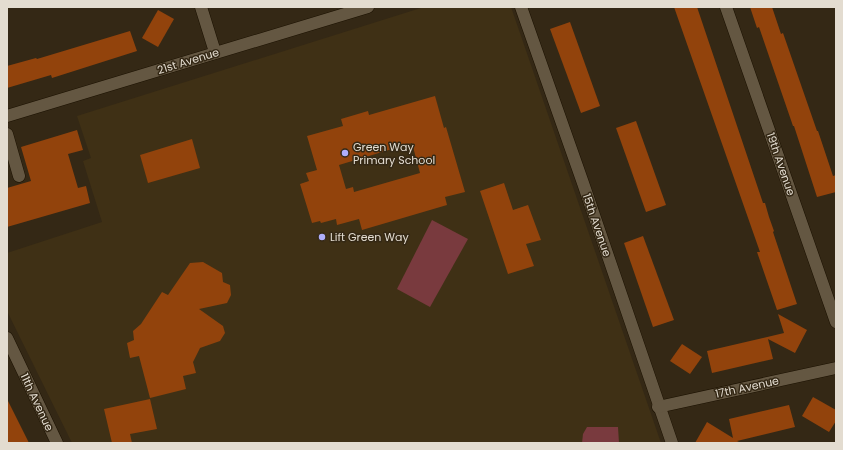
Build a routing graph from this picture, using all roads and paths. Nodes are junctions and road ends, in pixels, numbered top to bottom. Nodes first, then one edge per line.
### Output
1 (201, 7) edge
2 (368, 7) edge
3 (521, 7) edge
4 (726, 7) edge
5 (215, 52) junction
6 (7, 116) edge
7 (7, 134) edge
8 (19, 176) dead end
9 (836, 322) edge
10 (7, 338) edge
11 (836, 368) edge
12 (658, 407) junction
13 (57, 443) edge
14 (672, 443) edge

1 - 5 street
2 - 5 street, 21st Avenue
3 - 12 street, 15th Avenue
4 - 9 street, 19th Avenue
5 - 6 street, 21st Avenue
7 - 8 street
10 - 13 street, 11th Avenue
11 - 12 street, 17th Avenue
12 - 14 street, 15th Avenue

